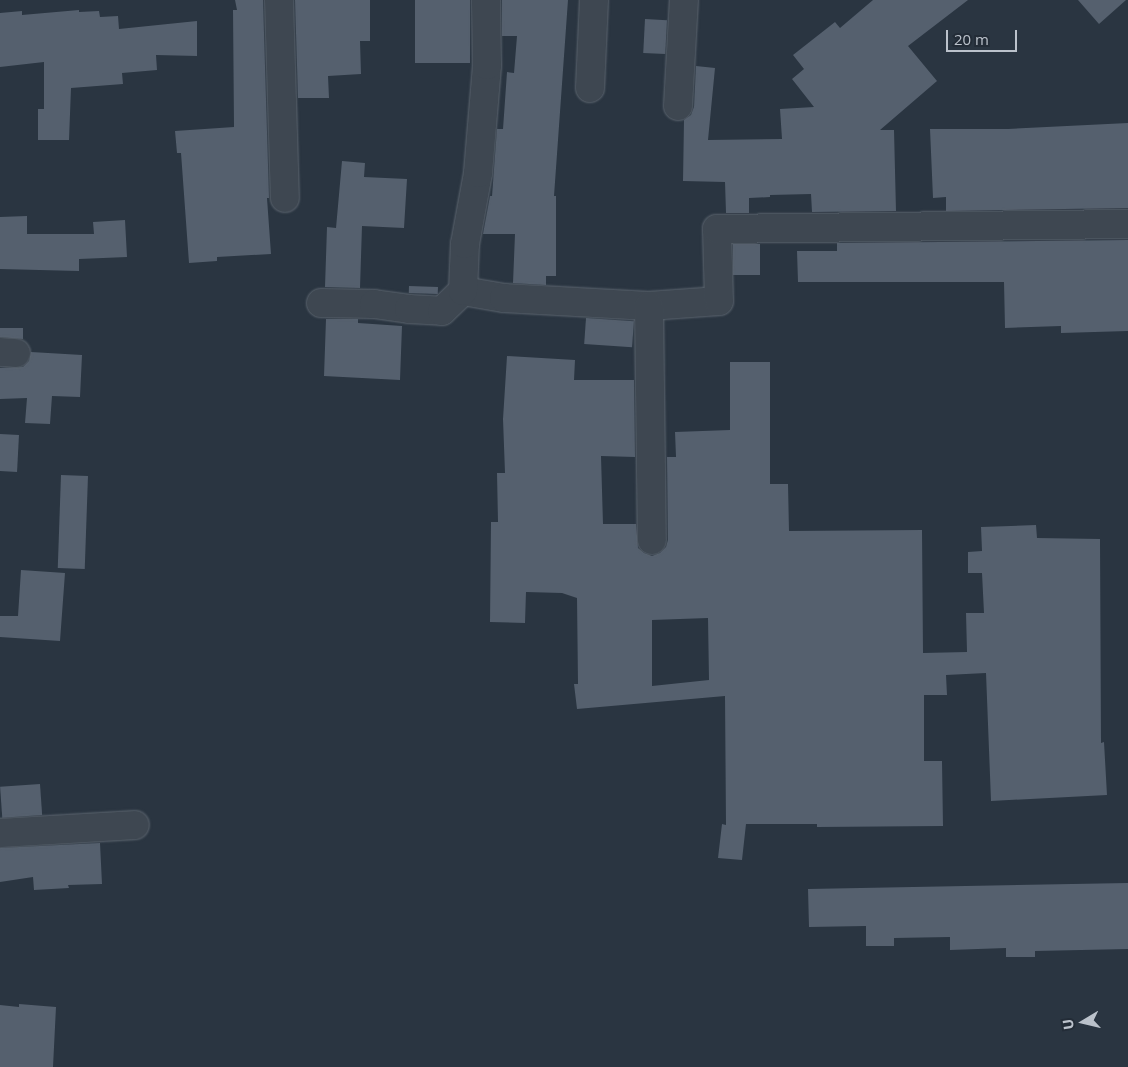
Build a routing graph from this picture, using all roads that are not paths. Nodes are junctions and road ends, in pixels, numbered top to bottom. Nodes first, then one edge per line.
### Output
1 (279, 0) edge
2 (486, 0) edge
3 (594, 0) edge
4 (684, 0) edge
5 (590, 88) dead end
6 (678, 106) dead end
7 (285, 198) dead end
8 (1128, 224) edge
9 (463, 291) junction
10 (321, 303) dead end
11 (649, 306) junction
12 (652, 540) dead end
13 (135, 825) dead end
14 (0, 833) edge

1 - 7 street
2 - 9 street
3 - 5 street
4 - 6 street
8 - 11 street
9 - 10 street
9 - 11 street
11 - 12 street
13 - 14 street

